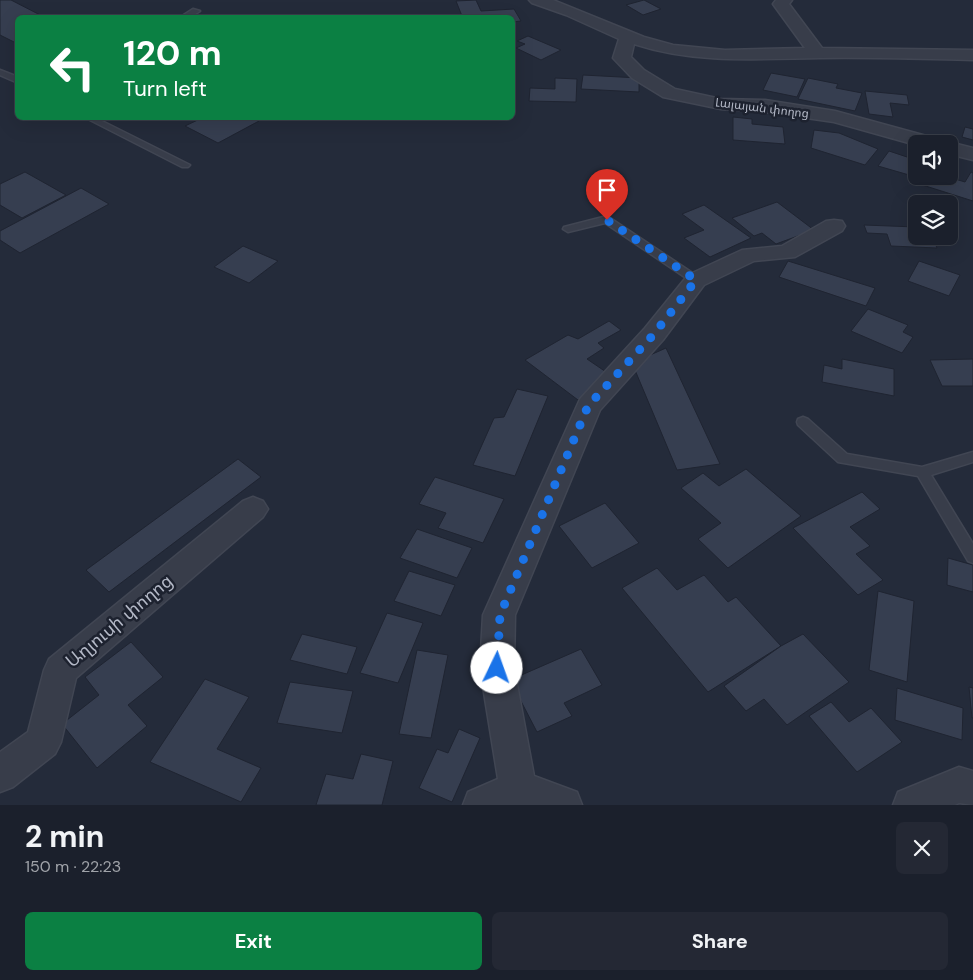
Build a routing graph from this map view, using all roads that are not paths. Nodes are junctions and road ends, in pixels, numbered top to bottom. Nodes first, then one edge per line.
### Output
1 (537, 0) edge
2 (784, 0) edge
3 (196, 11) dead end
4 (188, 15) edge
5 (628, 36) junction
6 (817, 53) junction
7 (973, 55) edge
8 (0, 72) edge
9 (15, 80) edge
10 (94, 120) edge
11 (908, 137) edge
12 (958, 150) edge
13 (973, 154) edge
14 (186, 165) dead end
15 (834, 226) dead end
16 (568, 229) dead end
17 (696, 280) junction
18 (803, 422) dead end
19 (973, 457) edge
20 (922, 472) junction
21 (253, 509) dead end
22 (973, 557) edge
23 (0, 774) edge
24 (518, 788) junction
25 (973, 789) edge
26 (481, 805) edge
27 (564, 805) edge
28 (910, 805) edge

1 - 5 street
2 - 6 street
3 - 4 lane
5 - 6 street
5 - 11 street, Լալայան փողոց
6 - 7 street
8 - 9 lane
10 - 14 lane
12 - 13 street
15 - 17 street
16 - 17 lane
17 - 24 street
18 - 20 lane
19 - 20 lane
20 - 22 lane
21 - 23 street, Աղյուսի փողոց
24 - 26 street
24 - 27 street
25 - 28 street

